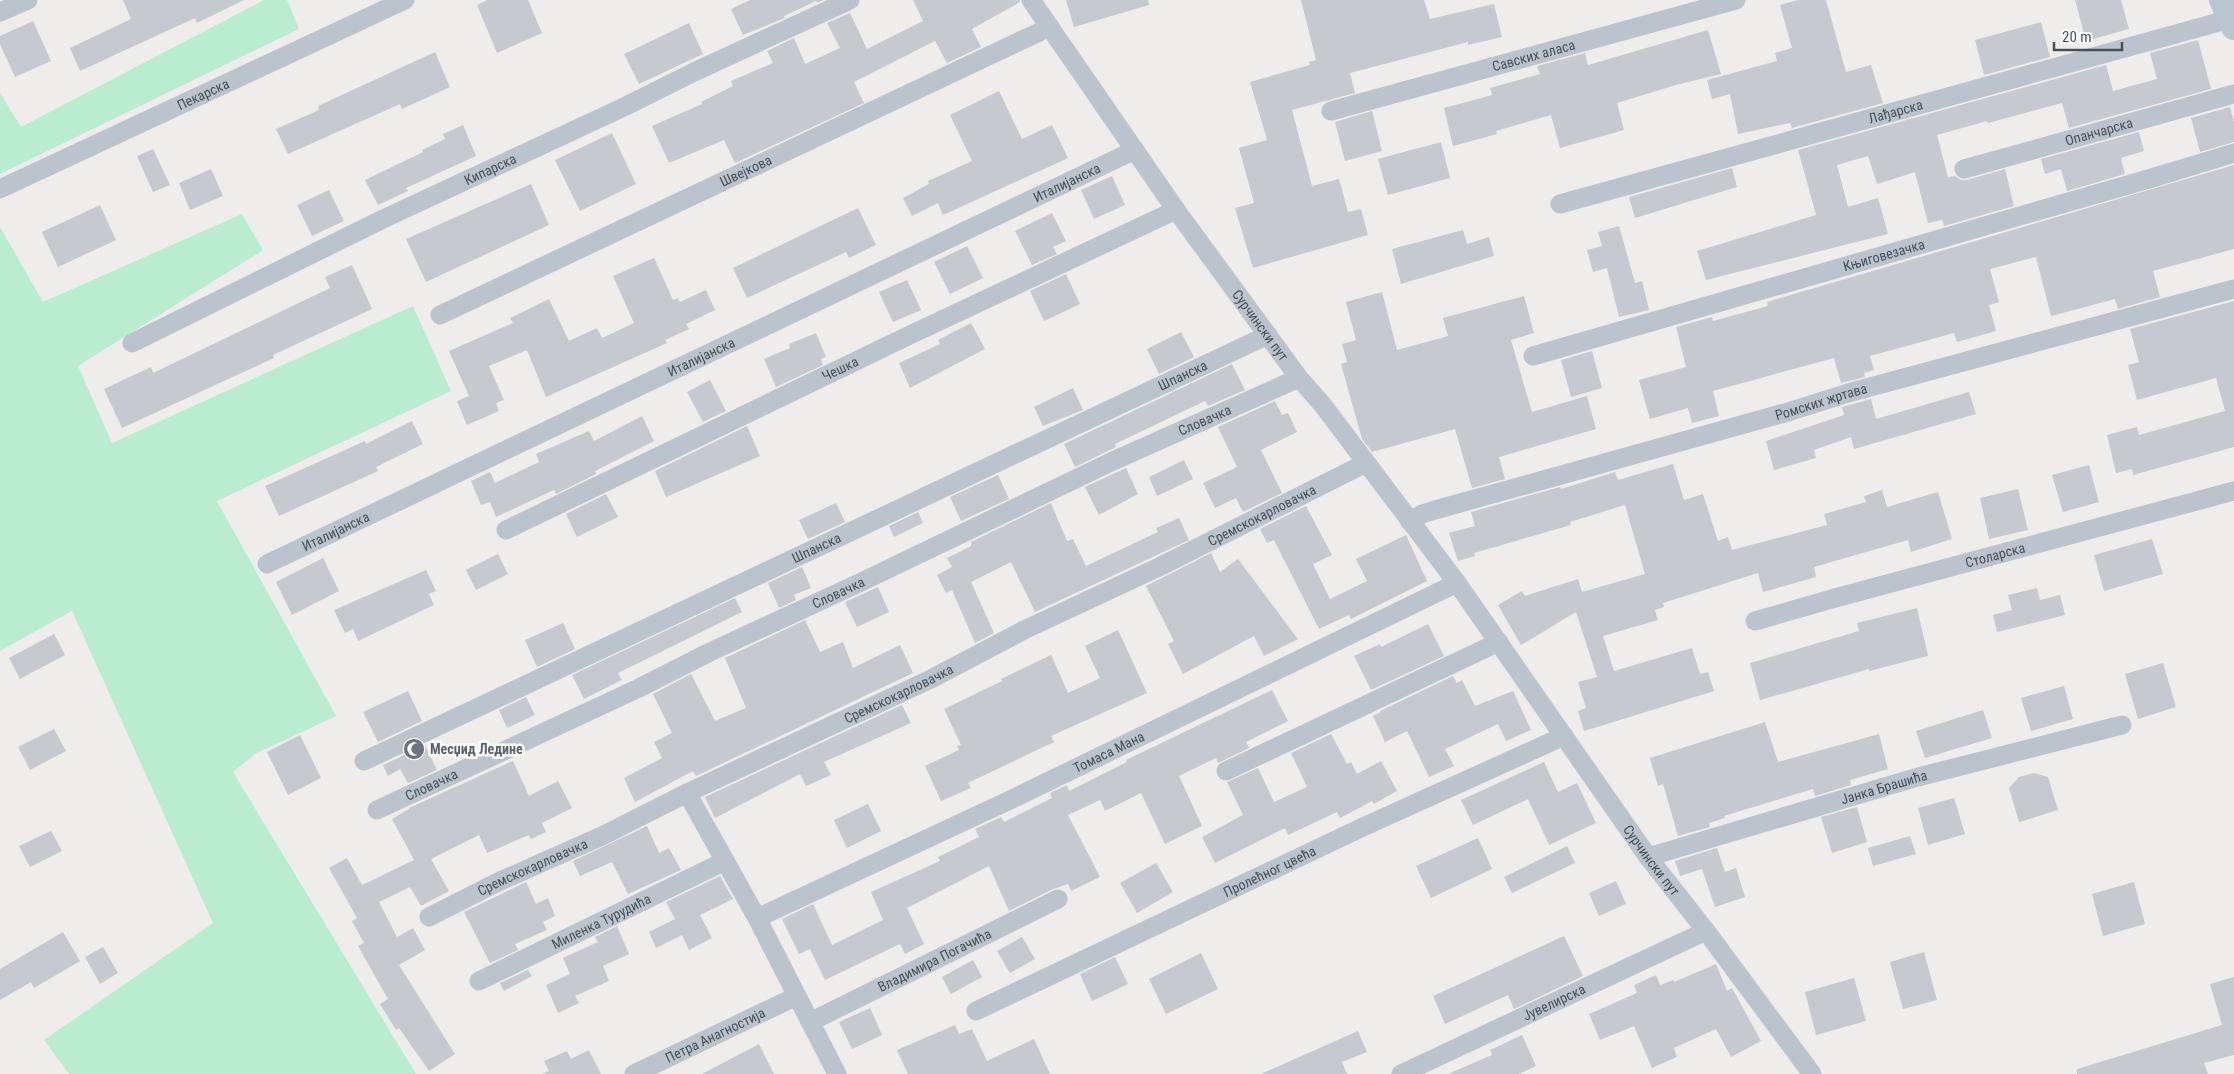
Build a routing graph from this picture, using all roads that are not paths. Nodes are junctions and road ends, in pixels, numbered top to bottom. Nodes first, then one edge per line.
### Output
1 (28, 0) edge
2 (405, 0) edge
3 (850, 0) edge
4 (1031, 0) edge
5 (1736, 0) edge
6 (0, 12) edge
7 (2230, 16) edge
8 (1050, 26) junction
9 (2234, 94) edge
10 (1331, 111) dead end
11 (1135, 150) junction
12 (2234, 153) edge
13 (1964, 169) dead end
14 (0, 189) edge
15 (1560, 204) dead end
16 (1176, 210) junction
17 (2234, 289) edge
18 (440, 315) dead end
19 (1268, 335) junction
20 (132, 343) dead end
21 (1533, 356) dead end
22 (1299, 378) junction
23 (1366, 463) junction
24 (2234, 491) edge
25 (1410, 522) junction
26 (506, 530) dead end
27 (267, 564) dead end
28 (1457, 583) junction
29 (1756, 621) dead end
30 (1499, 642) junction
31 (2122, 725) dead end
32 (1564, 736) junction
33 (364, 762) dead end
34 (1226, 771) dead end
35 (687, 793) junction
36 (377, 810) dead end
37 (1648, 857) junction
38 (725, 861) junction
39 (1058, 899) dead end
40 (429, 917) dead end
41 (757, 918) junction
42 (1706, 931) junction
43 (478, 981) dead end
44 (797, 996) junction
45 (976, 1010) dead end
46 (810, 1022) junction
47 (634, 1074) edge
48 (837, 1074) edge
49 (1401, 1074) edge
50 (1812, 1074) edge

1 - 6 street
2 - 14 street, Пекарска
3 - 20 street, Кипарска
4 - 8 street, Сурчински пут
5 - 10 street, Савских аласа
7 - 15 street, Лађарска
8 - 11 street, Сурчински пут
8 - 18 street, Швејкова
9 - 13 street, Опанчарска
11 - 16 street, Сурчински пут
11 - 27 street, Италијанска
12 - 21 street, Књиговезачка
16 - 19 street, Сурчински пут
16 - 26 street, Чешка
17 - 25 street, Ромских жртава
19 - 22 street, Сурчински пут
19 - 33 street, Шпанска
22 - 23 street, Сурчински пут
22 - 36 street, Словачка
23 - 25 street, Сурчински пут
23 - 35 street, Сремскокарловачка
24 - 29 street, Столарска
25 - 28 street, Сурчински пут
28 - 30 street, Сурчински пут
28 - 41 street, Томаса Мана
30 - 32 street, Сурчински пут
30 - 34 street
31 - 37 street, Јанка Брашића
32 - 37 street, Сурчински пут
32 - 45 street, Пролећног цвећа
35 - 38 street
35 - 40 street, Сремскокарловачка
37 - 42 street, Сурчински пут
38 - 41 street
38 - 43 street, Миленка Турудића
39 - 46 street, Владимира Погачића
41 - 44 street
42 - 49 street, Јувелирска
42 - 50 street, Сурчински пут
44 - 46 street
44 - 47 street, Петра Анагностија
46 - 48 street

